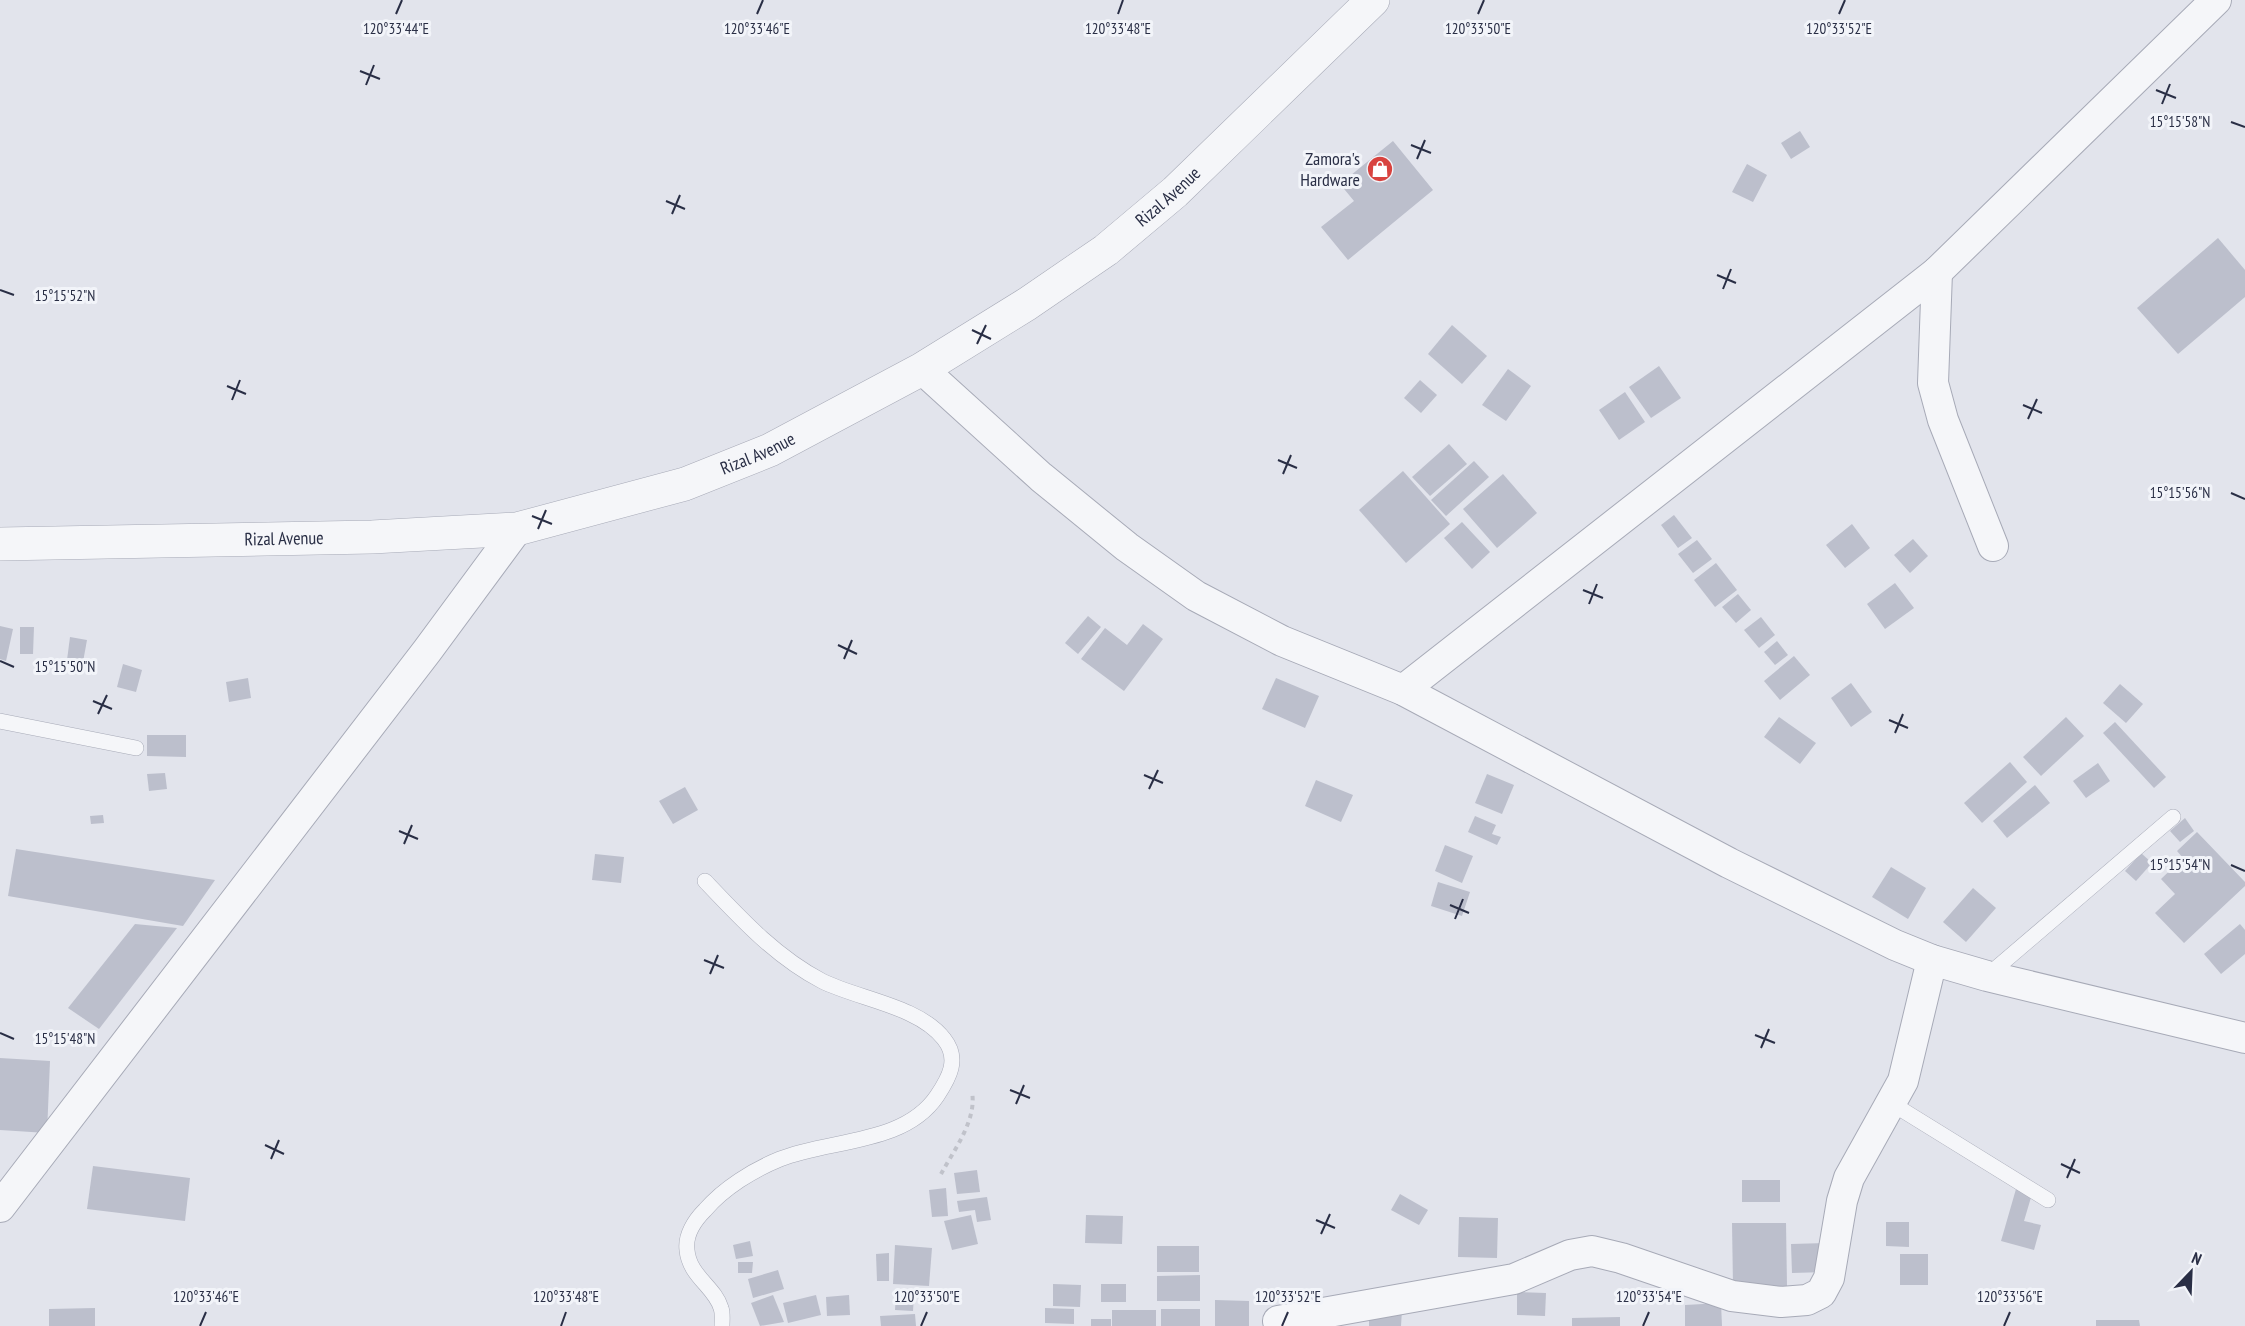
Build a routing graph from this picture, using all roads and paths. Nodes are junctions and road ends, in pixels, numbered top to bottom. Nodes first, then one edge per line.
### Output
1 (1373, 0) edge
2 (2216, 0) edge
3 (1936, 272) junction
4 (922, 369) junction
5 (517, 530) junction
6 (0, 544) edge
7 (1993, 546) dead end
8 (1403, 690) junction
9 (0, 721) edge
10 (136, 748) dead end
11 (2173, 817) dead end
12 (705, 881) dead end
13 (1932, 960) junction
14 (1987, 976) junction
15 (2245, 1038) edge
16 (953, 1057) junction
17 (1891, 1103) junction
18 (941, 1174) dead end
19 (2048, 1200) dead end
20 (0, 1207) edge
21 (1278, 1321) dead end
22 (722, 1326) edge

1 - 4 street, Rizal Avenue
2 - 3 street
3 - 7 street
3 - 8 street
4 - 5 street, Rizal Avenue
4 - 8 street
5 - 6 street, Rizal Avenue
5 - 20 street
8 - 13 street
9 - 10 lane
11 - 14 lane
12 - 16 lane
13 - 14 street
13 - 17 street
14 - 15 street
16 - 18 path
16 - 22 lane
17 - 19 lane
17 - 21 street

